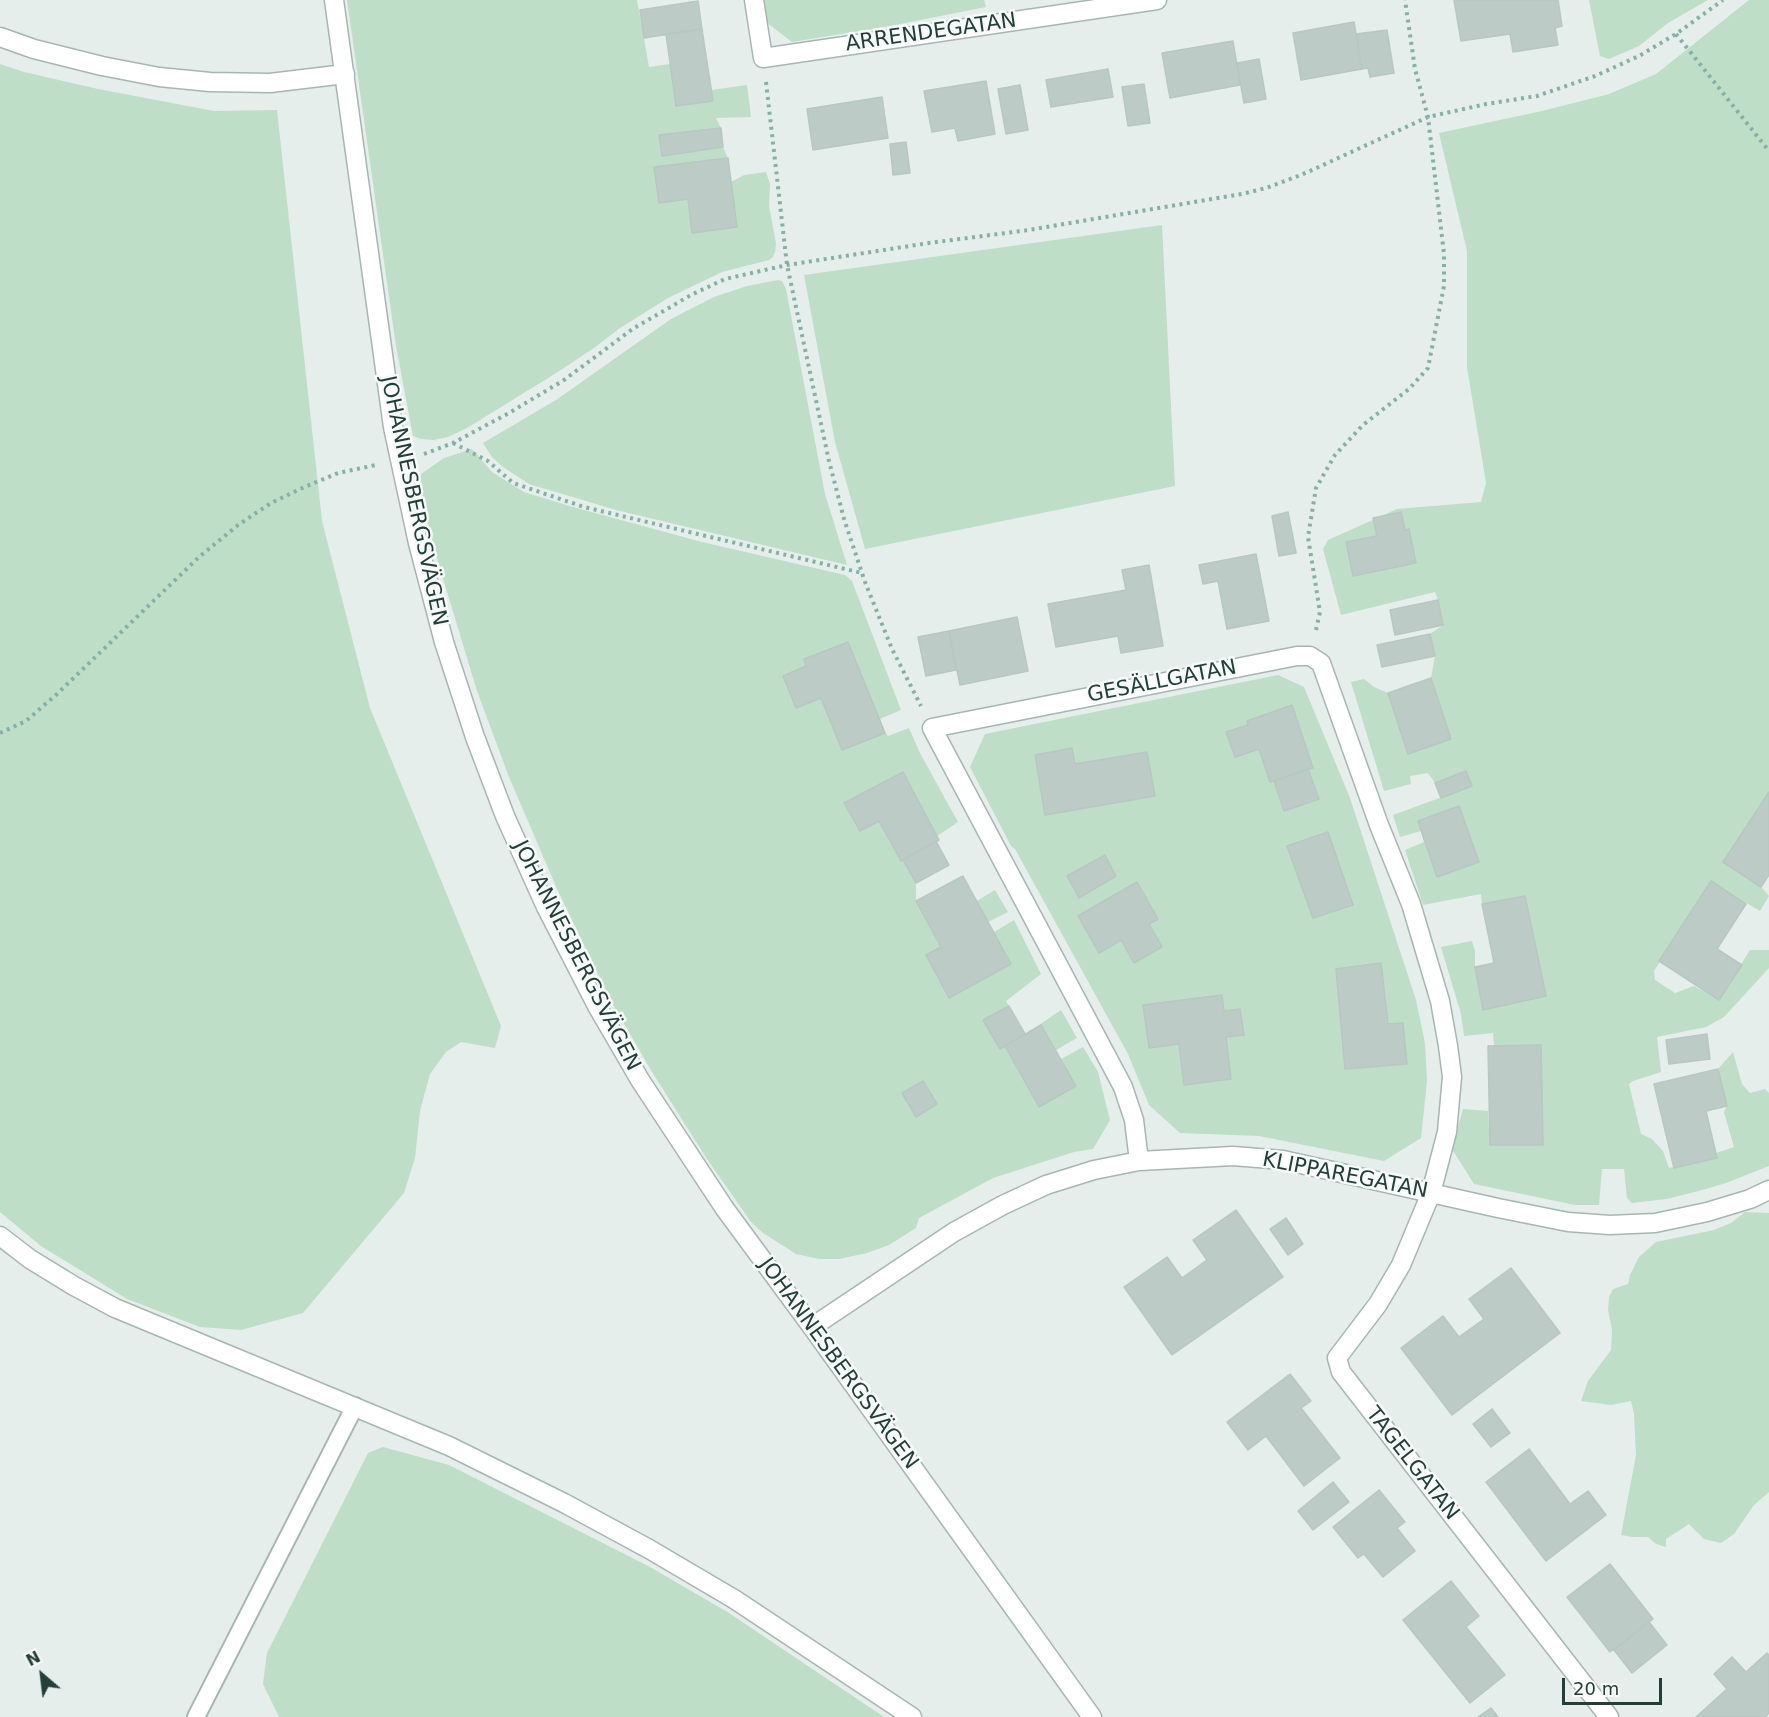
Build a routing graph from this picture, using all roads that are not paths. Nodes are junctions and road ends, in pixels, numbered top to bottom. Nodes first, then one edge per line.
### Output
1 (334, 0) edge
2 (754, 0) edge
3 (1157, 0) edge
4 (0, 38) edge
5 (345, 74) junction
6 (1139, 1161) junction
7 (1769, 1190) edge
8 (1431, 1193) junction
9 (0, 1236) edge
10 (812, 1327) junction
11 (355, 1407) junction
12 (196, 1717) edge
13 (912, 1717) edge
14 (1092, 1717) edge
15 (1609, 1717) edge

1 - 5 street, JOHANNESBERGSVÄGEN
2 - 3 street, ARRENDEGATAN
4 - 5 street
5 - 10 street, JOHANNESBERGSVÄGEN
6 - 8 street, KLIPPAREGATAN
6 - 8 street, GESÄLLGATAN
6 - 10 street, KLIPPAREGATAN
7 - 8 street, KLIPPAREGATAN
8 - 15 street, TAGELGATAN
9 - 11 street
10 - 14 street, JOHANNESBERGSVÄGEN
11 - 12 lane
11 - 13 street

